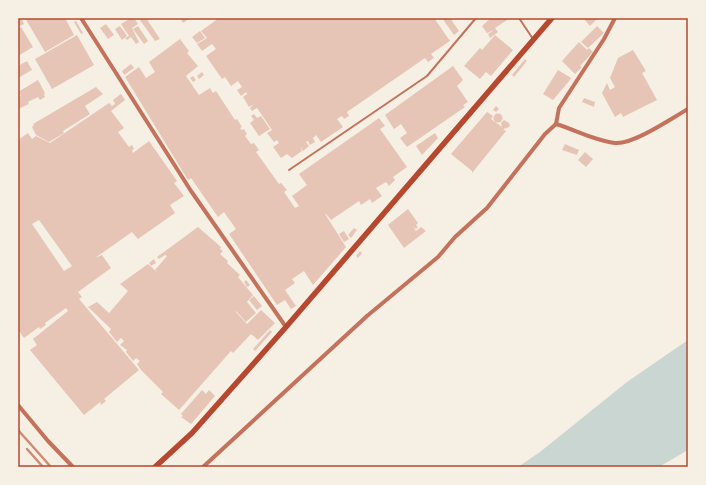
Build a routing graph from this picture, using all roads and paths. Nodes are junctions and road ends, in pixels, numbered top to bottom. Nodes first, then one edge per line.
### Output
1 (81, 18) edge
2 (476, 18) edge
3 (520, 18) edge
4 (552, 18) edge
5 (615, 18) edge
6 (534, 40) junction
7 (688, 109) edge
8 (556, 124) junction
9 (289, 170) dead end
10 (286, 327) junction
11 (18, 405) edge
12 (73, 467) edge
13 (155, 467) edge
14 (203, 467) edge

1 - 10 street
2 - 9 lane
3 - 6 lane
4 - 6 main road
5 - 8 street
6 - 10 main road
7 - 8 street
8 - 14 street
10 - 13 main road
11 - 12 street

